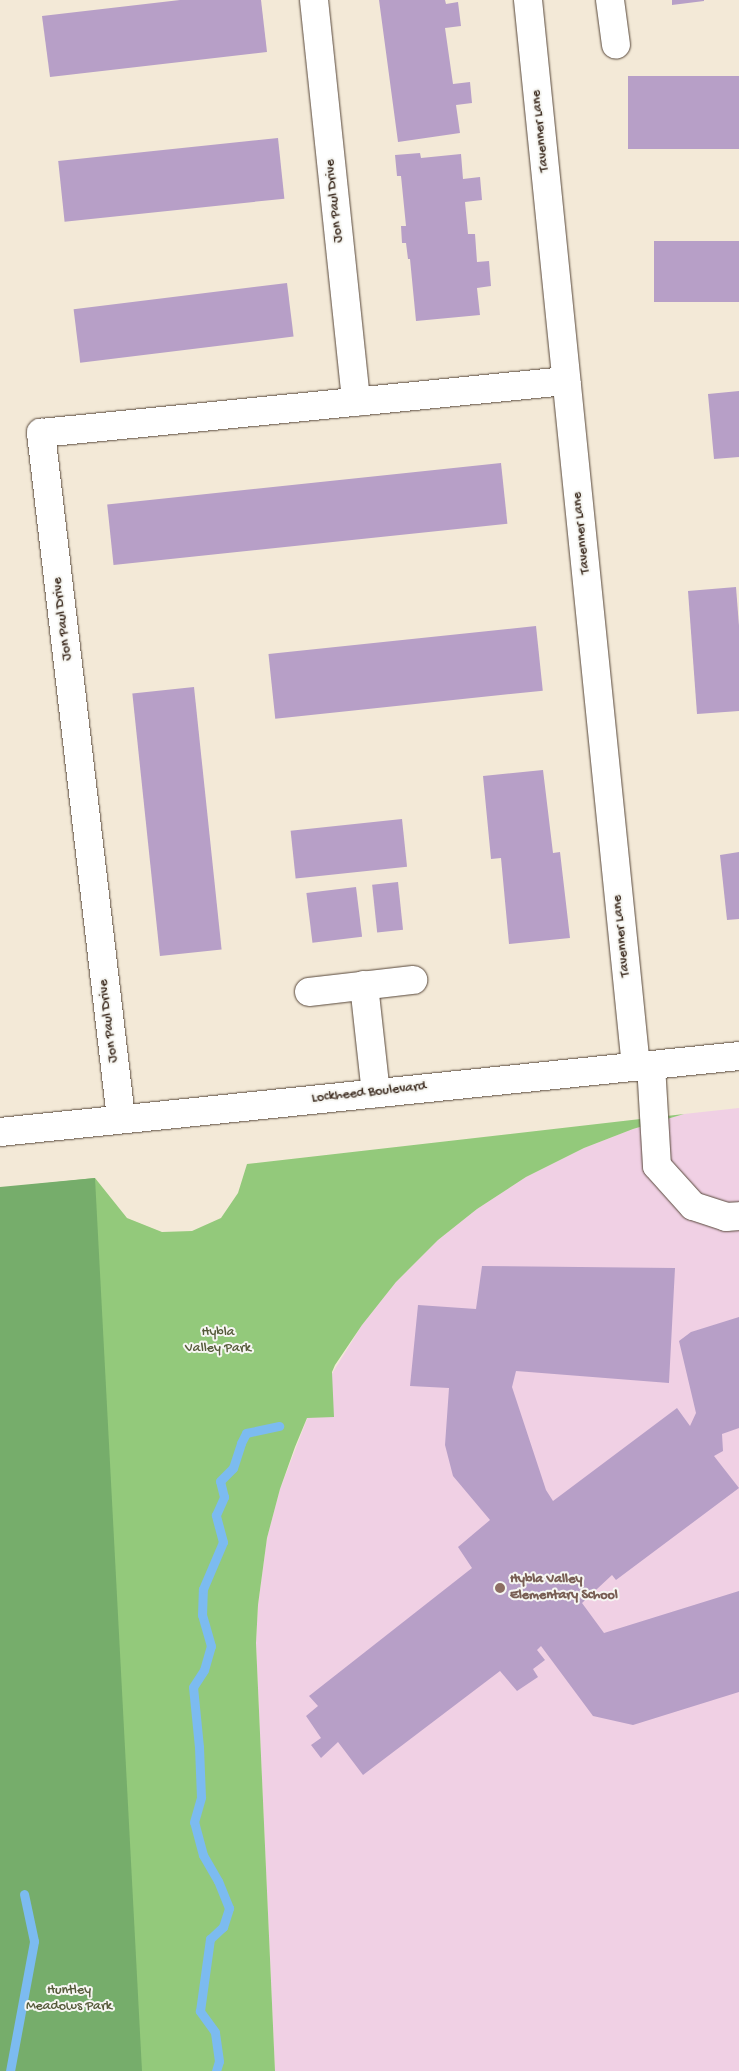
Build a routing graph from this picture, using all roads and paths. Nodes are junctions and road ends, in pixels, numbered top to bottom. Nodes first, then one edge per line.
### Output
1 (314, 0) edge
2 (528, 0) edge
3 (610, 0) edge
4 (616, 45) dead end
5 (566, 381) junction
6 (356, 402) junction
7 (413, 980) dead end
8 (364, 985) junction
9 (309, 992) dead end
10 (739, 1056) edge
11 (644, 1066) junction
12 (376, 1093) junction
13 (121, 1118) junction
14 (0, 1132) edge
15 (739, 1216) edge

1 - 6 street, Jon Paul Drive
2 - 5 street, Tavenner Lane
3 - 4 street
5 - 6 street, Jon Paul Drive
5 - 11 street, Tavenner Lane
6 - 13 street, Jon Paul Drive
7 - 8 street
8 - 9 street
8 - 12 street
10 - 11 street, Lockheed Boulevard
11 - 12 street, Lockheed Boulevard
11 - 15 street, Tavenner Lane
12 - 13 street, Lockheed Boulevard
13 - 14 street, Lockheed Boulevard

